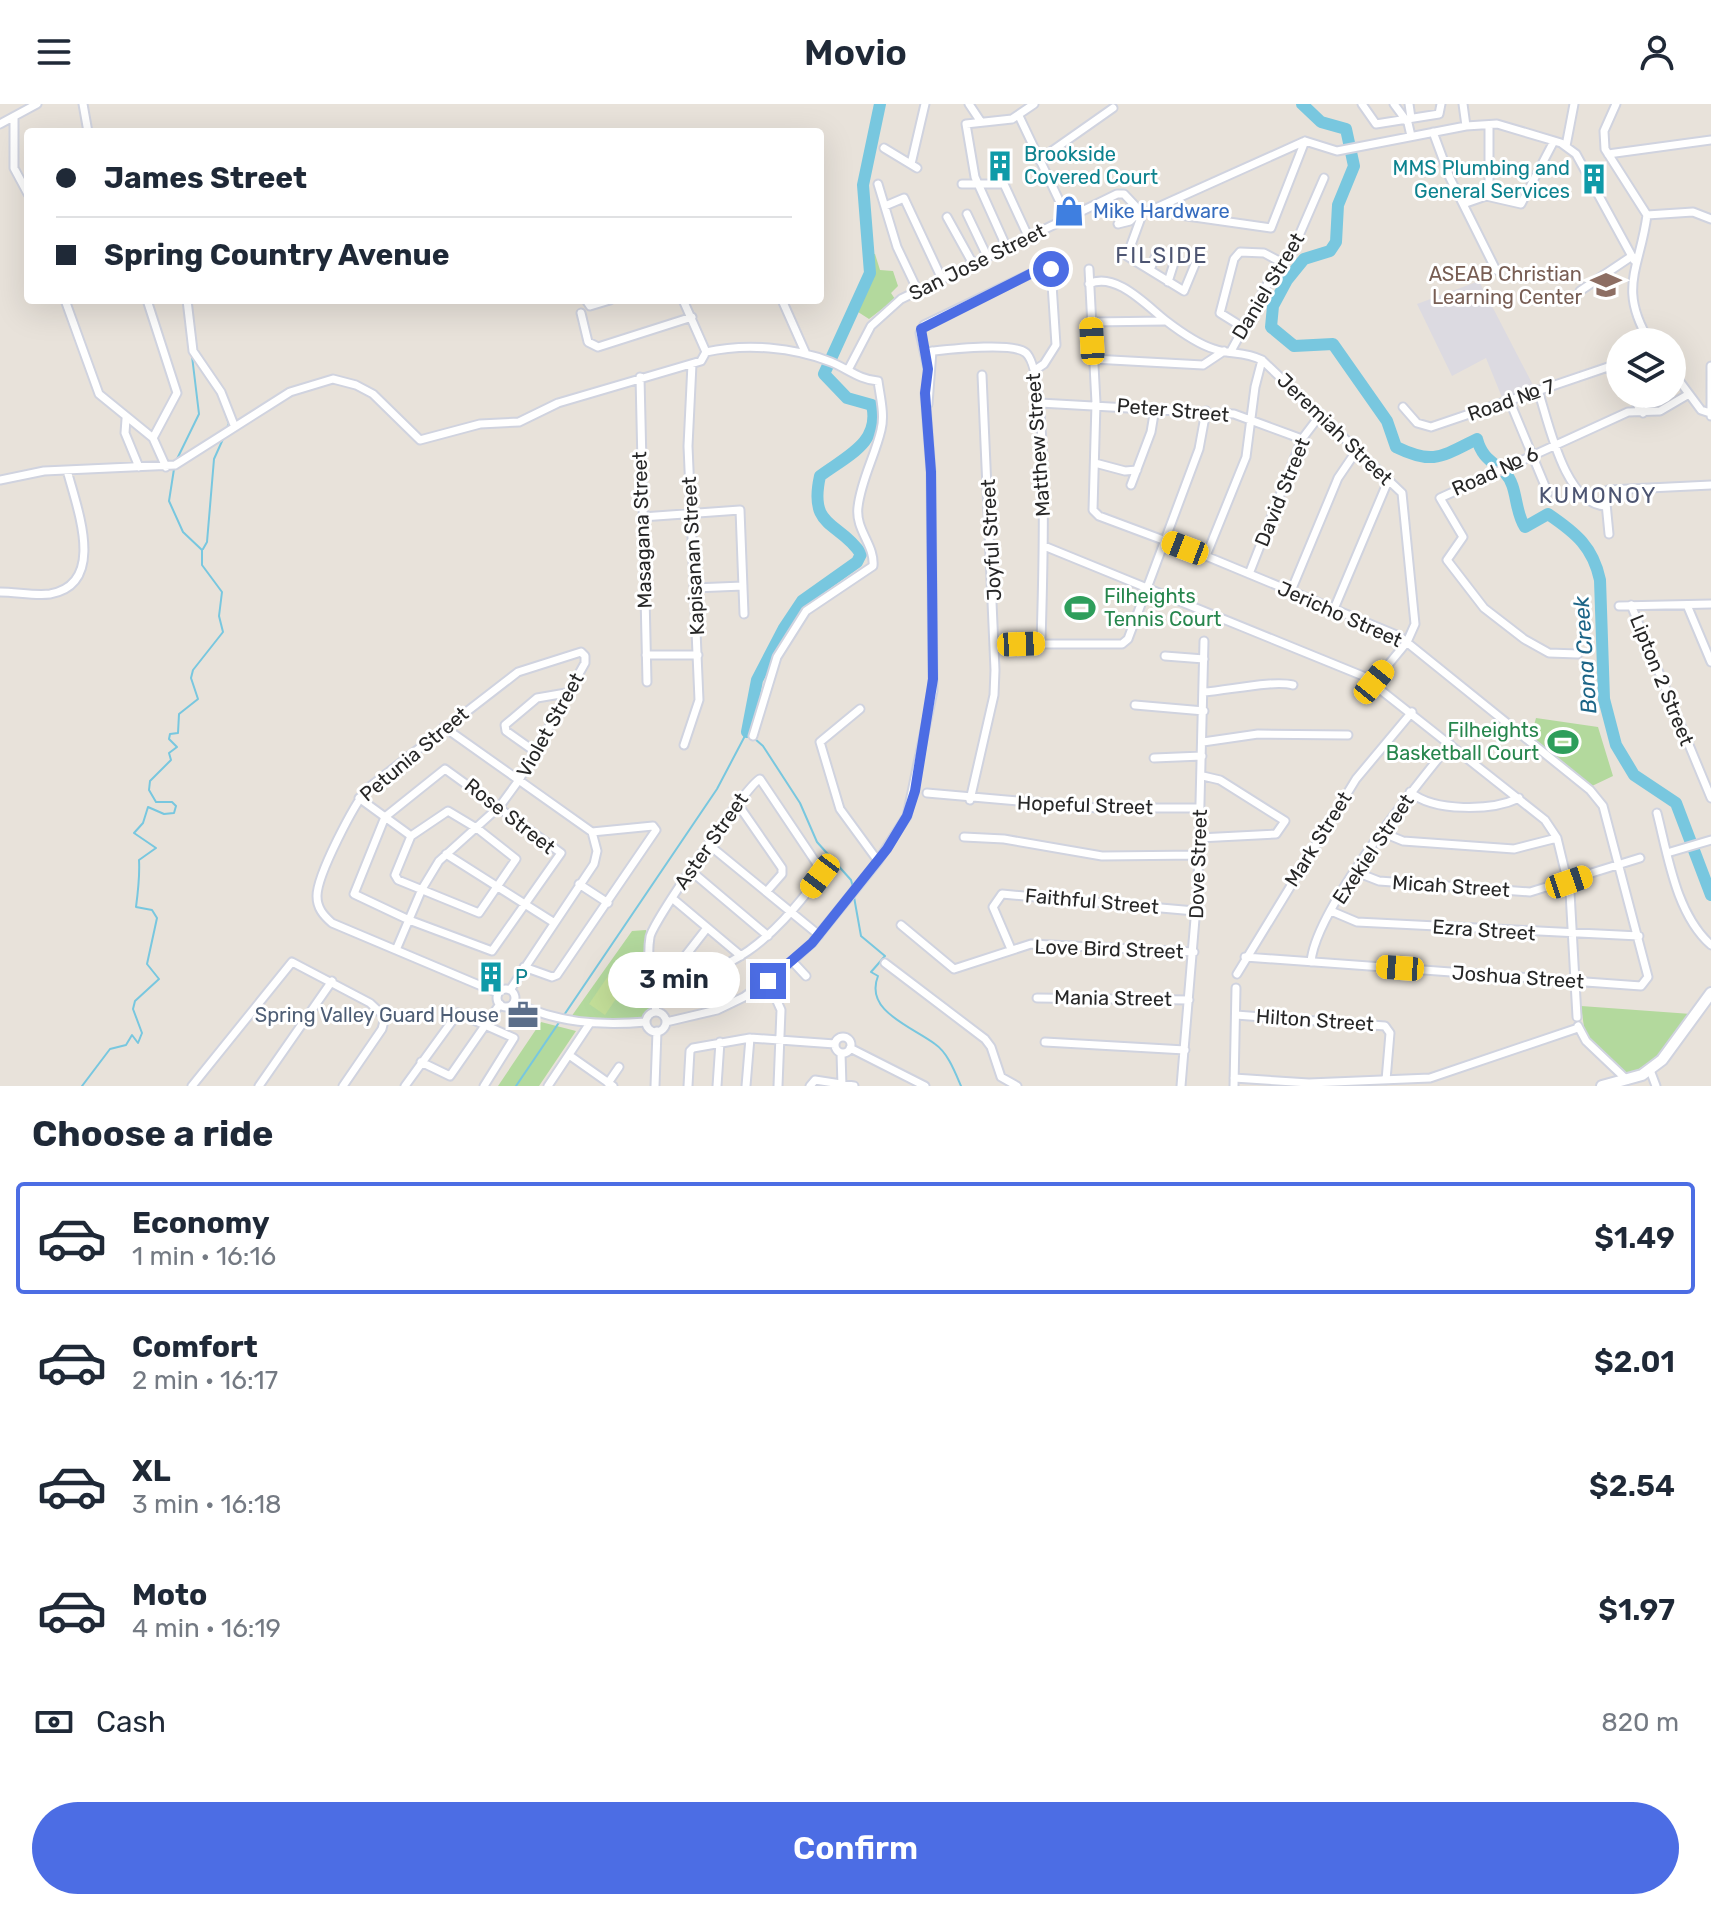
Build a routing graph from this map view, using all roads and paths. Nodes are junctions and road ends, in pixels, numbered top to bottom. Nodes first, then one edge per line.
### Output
1 (37, 104) edge
2 (83, 104) edge
3 (925, 104) edge
4 (969, 104) edge
5 (1034, 104) edge
6 (1362, 104) edge
7 (1394, 104) edge
8 (1409, 104) edge
9 (1441, 104) edge
10 (1463, 104) edge
11 (1574, 104) edge
12 (1616, 104) edge
13 (1025, 106) edge
14 (1113, 108) dead end
15 (1019, 116) junction
16 (14, 118) junction
17 (1407, 118) junction
18 (981, 122) junction
19 (0, 124) edge
20 (1489, 125) junction
21 (1466, 126) junction
22 (87, 128) edge
23 (1433, 132) junction
24 (1411, 136) junction
25 (1711, 140) edge
26 (1305, 141) junction
27 (1554, 141) junction
28 (1566, 146) junction
29 (884, 148) dead end
30 (1608, 154) junction
31 (1039, 160) junction
32 (1324, 178) dead end
33 (878, 184) dead end
34 (962, 184) dead end
35 (977, 184) junction
36 (24, 187) edge
37 (1489, 196) junction
38 (1463, 204) junction
39 (885, 206) junction
40 (1145, 211) junction
41 (967, 214) dead end
42 (1647, 215) junction
43 (947, 217) dead end
44 (1067, 217) junction
45 (1711, 219) edge
46 (1118, 224) dead end
47 (1028, 236) junction
48 (1006, 246) junction
49 (1158, 250) dead end
50 (1201, 250) dead end
51 (987, 256) junction
52 (1633, 258) junction
53 (972, 262) junction
54 (1281, 262) junction
55 (1174, 263) dead end
56 (1089, 269) dead end
57 (1150, 270) junction
58 (1496, 270) dead end
59 (941, 277) junction
60 (1168, 282) junction
61 (1089, 284) junction
62 (917, 289) junction
63 (1580, 291) dead end
64 (66, 304) edge
65 (148, 304) edge
66 (187, 304) edge
67 (685, 304) edge
68 (784, 304) edge
69 (581, 313) dead end
70 (692, 317) junction
71 (1167, 321) junction
72 (1091, 322) junction
73 (1244, 328) junction
74 (1642, 328) edge
75 (1228, 351) junction
76 (928, 352) junction
77 (806, 354) junction
78 (704, 356) junction
79 (1093, 359) junction
80 (1262, 360) junction
81 (692, 364) junction
82 (1711, 366) edge
83 (1606, 368) edge
84 (848, 370) junction
85 (1035, 370) junction
86 (982, 375) dead end
87 (640, 377) junction
88 (1538, 390) junction
89 (1686, 390) edge
90 (1689, 394) junction
91 (1510, 402) junction
92 (1040, 403) junction
93 (1096, 403) junction
94 (1403, 407) dead end
95 (1155, 408) junction
96 (1640, 408) edge
97 (1206, 411) junction
98 (1643, 413) junction
99 (1321, 414) junction
100 (1710, 415) edge
101 (126, 419) junction
102 (1252, 420) junction
103 (234, 425) junction
104 (153, 438) junction
105 (1302, 439) junction
106 (1556, 444) junction
107 (1357, 450) junction
108 (1531, 455) junction
109 (1095, 463) junction
110 (139, 467) junction
111 (166, 467) junction
112 (67, 470) junction
113 (1137, 470) junction
114 (0, 480) edge
115 (1388, 481) junction
116 (1131, 485) dead end
117 (1711, 485) edge
118 (1548, 493) dead end
119 (1606, 506) junction
120 (690, 513) junction
121 (642, 517) junction
122 (1609, 534) dead end
123 (1165, 540) junction
124 (1044, 546) junction
125 (1206, 556) junction
126 (1249, 574) junction
127 (743, 586) junction
128 (1145, 587) junction
129 (694, 588) junction
130 (1291, 591) junction
131 (0, 592) edge
132 (1711, 604) edge
133 (1631, 605) junction
134 (1687, 605) junction
135 (1619, 606) dead end
136 (1334, 609) junction
137 (744, 614) dead end
138 (1204, 641) dead end
139 (1407, 642) junction
140 (1041, 643) junction
141 (1021, 644) dead end
142 (581, 652) joint
143 (1578, 654) dead end
144 (646, 655) junction
145 (698, 655) junction
146 (1165, 656) dead end
147 (1204, 659) junction
148 (1711, 662) edge
149 (647, 682) dead end
150 (1374, 682) junction
151 (1293, 685) dead end
152 (1204, 692) junction
153 (566, 693) junction
154 (1135, 705) dead end
155 (860, 709) dead end
156 (1204, 711) junction
157 (1412, 712) junction
158 (444, 727) junction
159 (1348, 735) dead end
160 (753, 736) dead end
161 (1203, 742) junction
162 (1450, 744) junction
163 (684, 745) dead end
164 (537, 753) junction
165 (1202, 756) junction
166 (1154, 758) dead end
167 (1203, 776) junction
168 (519, 780) junction
169 (1410, 792) junction
170 (927, 793) dead end
171 (359, 798) junction
172 (1519, 798) junction
173 (1711, 798) edge
174 (970, 800) junction
175 (737, 803) junction
176 (500, 806) junction
177 (1200, 808) junction
178 (1657, 813) dead end
179 (385, 817) junction
180 (478, 829) junction
181 (592, 832) junction
182 (1381, 832) junction
183 (411, 836) junction
184 (964, 837) dead end
185 (1199, 838) junction
186 (1557, 838) junction
187 (1711, 840) edge
188 (709, 845) junction
189 (1667, 853) junction
190 (446, 854) junction
191 (1200, 855) junction
192 (1640, 858) dead end
193 (878, 861) junction
194 (1620, 865) junction
195 (691, 871) junction
196 (1356, 872) junction
197 (1569, 882) junction
198 (579, 884) junction
199 (500, 888) junction
200 (422, 889) junction
201 (767, 891) junction
202 (672, 898) junction
203 (526, 903) junction
204 (608, 903) junction
205 (1195, 911) junction
206 (1331, 911) junction
207 (792, 912) junction
208 (409, 920) junction
209 (553, 922) junction
210 (901, 925) dead end
211 (707, 928) junction
212 (819, 935) junction
213 (1573, 935) junction
214 (768, 936) junction
215 (1639, 936) junction
216 (1711, 945) edge
217 (1011, 949) junction
218 (396, 950) junction
219 (1194, 952) junction
220 (741, 956) junction
221 (1245, 957) junction
222 (792, 961) junction
223 (1311, 962) junction
224 (885, 963) dead end
225 (524, 967) junction
226 (1237, 974) dead end
227 (806, 976) dead end
228 (689, 980) junction
229 (332, 981) junction
230 (768, 981) junction
231 (1576, 981) junction
232 (1646, 983) joint
233 (653, 988) junction
234 (1236, 988) dead end
235 (510, 990) junction
236 (498, 993) junction
237 (1711, 993) edge
238 (1037, 998) dead end
239 (1189, 1000) junction
240 (514, 1002) junction
241 (500, 1004) junction
242 (656, 1012) junction
243 (1236, 1015) junction
244 (646, 1022) junction
245 (666, 1022) junction
246 (590, 1023) junction
247 (487, 1024) junction
248 (1578, 1028) junction
249 (657, 1031) junction
250 (750, 1038) junction
251 (780, 1039) junction
252 (720, 1042) junction
253 (1045, 1042) dead end
254 (835, 1044) junction
255 (850, 1048) junction
256 (1185, 1050) junction
257 (841, 1053) junction
258 (569, 1055) junction
259 (421, 1062) junction
260 (619, 1067) dead end
261 (1650, 1070) junction
262 (1386, 1080) junction
263 (1627, 1080) junction
264 (1234, 1082) edge
265 (1429, 1082) edge
266 (610, 1084) edge
267 (843, 1084) edge
268 (192, 1086) edge
269 (259, 1086) edge
270 (343, 1086) edge
271 (405, 1086) edge
272 (484, 1086) edge
273 (549, 1086) edge
274 (655, 1086) edge
275 (688, 1086) edge
276 (717, 1086) edge
277 (746, 1086) edge
278 (778, 1086) edge
279 (810, 1086) edge
280 (854, 1086) edge
281 (925, 1086) edge
282 (1017, 1086) edge
283 (1181, 1086) edge
284 (1602, 1086) edge
285 (1656, 1086) edge

1 - 16 street
2 - 22 street
3 - 29 street
4 - 18 street
5 - 13 street
6 - 17 street
7 - 17 street
8 - 17 street
9 - 17 street
10 - 21 street
11 - 28 street
12 - 30 street
13 - 15 street
14 - 31 street
15 - 18 street
15 - 31 street
16 - 19 street
16 - 36 street
17 - 24 street
18 - 35 street
20 - 21 street
20 - 27 street
20 - 37 street
21 - 23 street
23 - 24 street
23 - 38 street
24 - 26 street
25 - 30 street
26 - 40 street
26 - 40 street
27 - 28 street
27 - 37 street
28 - 52 street
30 - 42 street
31 - 44 street
32 - 54 street, Daniel Street
33 - 39 street
34 - 35 street
35 - 47 street
35 - 48 street
37 - 38 street
38 - 58 street
39 - 59 street
39 - 62 street
40 - 44 street, San Jose Street
40 - 46 street
40 - 57 street
41 - 51 street
42 - 45 street
42 - 52 street
43 - 53 street
44 - 47 street, San Jose Street
47 - 48 street, San Jose Street
48 - 51 street, San Jose Street
49 - 57 street
50 - 60 street
51 - 53 street, San Jose Street
52 - 63 street
52 - 74 street
53 - 59 street, San Jose Street
54 - 73 street, Daniel Street
54 - 73 street
55 - 60 street
56 - 61 street, Jericho Street
57 - 60 street
59 - 62 street, San Jose Street
61 - 71 street, Jeremiah Street
61 - 72 street, Jericho Street
62 - 84 street, San Jose Street
64 - 101 street
65 - 104 street
66 - 103 street
67 - 70 street
68 - 77 street
69 - 70 street
70 - 78 street
71 - 72 street
71 - 75 street, Jeremiah Street
72 - 79 street, Jericho Street
73 - 75 street, Daniel Street
75 - 79 street, Daniel Street
75 - 80 street, Jeremiah Street
76 - 85 street, Matthew Street
76 - 85 street
76 - 193 street
77 - 78 street
77 - 84 street
78 - 81 street
79 - 93 street, Jericho Street
80 - 99 street, Jeremiah Street
80 - 102 street
81 - 87 street
81 - 120 street, Kapisanan Street
82 - 100 street
83 - 88 street, Road № 7
84 - 160 street
85 - 92 street, Matthew Street
86 - 174 street, Joyful Street
87 - 103 street
87 - 121 street, Masagana Street
88 - 91 street, Road № 7
88 - 106 street
89 - 90 street
90 - 98 street, Road № 6
90 - 100 street
91 - 94 street, Road № 7
91 - 108 street
92 - 93 street, Peter Street
92 - 124 street, Matthew Street
93 - 95 street, Peter Street
93 - 109 street, Jericho Street
95 - 97 street, Peter Street
95 - 113 street
96 - 98 street
97 - 102 street, Peter Street
97 - 123 street
98 - 106 street, Road № 6
99 - 105 street, David Street
99 - 107 street, Jeremiah Street
101 - 104 street
101 - 110 street
102 - 105 street, Peter Street
102 - 125 street
103 - 111 street
104 - 111 street
105 - 126 street, David Street
106 - 108 street, Road № 6
106 - 119 street
107 - 115 street, Jeremiah Street
107 - 130 street
108 - 118 street
108 - 143 street, Road № 6
109 - 113 street
109 - 123 street, Jericho Street
110 - 111 street
110 - 112 street
112 - 114 street
112 - 131 street
113 - 116 street
115 - 136 street
115 - 139 street, Jeremiah Street
117 - 119 street
119 - 122 street
120 - 121 street
120 - 127 street
120 - 129 street, Kapisanan Street
121 - 144 street, Masagana Street
123 - 125 street, Jericho Street
123 - 128 street
124 - 128 street
124 - 140 street, Matthew Street
125 - 126 street, Jericho Street
126 - 130 street, Jericho Street
127 - 129 street
127 - 137 street
128 - 140 street
128 - 150 street
129 - 145 street, Kapisanan Street
130 - 136 street, Jericho Street
132 - 134 street
133 - 134 street
133 - 135 street
133 - 173 street, Lipton 2 Street
134 - 148 street
136 - 139 street, Jericho Street
138 - 147 street, Dove Street
139 - 150 street, Jeremiah Street
139 - 194 street, Jericho Street
140 - 141 street
142 - 153 street, Violet Street
142 - 158 street, Petunia Street
144 - 145 street
144 - 149 street, Masagana Street
145 - 163 street, Kapisanan Street
146 - 147 street
147 - 152 street, Dove Street
150 - 157 street
151 - 152 street
152 - 156 street, Dove Street
153 - 164 street, Violet Street
153 - 164 street
154 - 156 street
155 - 193 street
156 - 161 street, Dove Street
157 - 162 street
157 - 221 street, Mark Street
158 - 168 street
158 - 171 street, Petunia Street
159 - 161 street
161 - 165 street, Dove Street
162 - 169 street, Exekiel Street
162 - 172 street
164 - 168 street, Violet Street
165 - 166 street
165 - 167 street, Dove Street
167 - 177 street, Dove Street
167 - 185 street
168 - 176 street, Violet Street
168 - 181 street
169 - 172 street
169 - 182 street, Exekiel Street
170 - 174 street, Hopeful Street
171 - 179 street
171 - 218 street, Petunia Street
172 - 186 street
174 - 177 street, Hopeful Street
175 - 188 street, Aster Street
175 - 201 street
175 - 207 street, Aster Street
176 - 179 street, Rose Street
176 - 180 street, Violet Street
176 - 203 street, Rose Street
177 - 185 street, Dove Street
178 - 189 street
179 - 183 street
179 - 208 street, Rose Street
180 - 183 street
180 - 190 street, Violet Street
180 - 199 street
181 - 198 street
181 - 204 street
182 - 186 street
182 - 196 street, Exekiel Street
183 - 200 street
184 - 191 street
185 - 191 street, Dove Street
186 - 197 street
187 - 189 street
188 - 195 street, Aster Street
188 - 201 street
189 - 216 street
190 - 199 street
190 - 200 street, Violet Street
191 - 205 street, Dove Street
192 - 194 street, Micah Street
193 - 212 street
194 - 197 street, Micah Street
194 - 215 street, Jericho Street
195 - 202 street, Aster Street
195 - 214 street
196 - 197 street, Micah Street
196 - 206 street, Exekiel Street
197 - 213 street
198 - 204 street
198 - 209 street
199 - 200 street
199 - 203 street
200 - 208 street, Violet Street
201 - 207 street
202 - 211 street
202 - 233 street, Aster Street
203 - 208 street, Rose Street
203 - 209 street
204 - 225 street
205 - 217 street, Faithful Street
205 - 219 street, Dove Street
206 - 213 street, Ezra Street
206 - 223 street, Exekiel Street
207 - 212 street
207 - 214 street, Aster Street
208 - 218 street, Violet Street
209 - 225 street
210 - 217 street, Love Bird Street
211 - 220 street
211 - 228 street
212 - 222 street
213 - 215 street, Ezra Street
213 - 231 street
214 - 220 street, Aster Street
215 - 232 street, Jericho Street
217 - 219 street, Love Bird Street
218 - 236 street, Petunia Street
219 - 239 street, Dove Street
220 - 228 street, Aster Street
221 - 223 street, Joshua Street
221 - 226 street, Mark Street
222 - 227 street
222 - 230 street
223 - 231 street, Joshua Street
224 - 282 street
225 - 235 street
228 - 233 street, Aster Street
229 - 268 street
229 - 269 street
229 - 270 street
230 - 245 street
230 - 251 street
231 - 232 street, Joshua Street
231 - 248 street
233 - 242 street, Aster Street
234 - 243 street
235 - 236 street
235 - 240 street
236 - 241 street
237 - 261 street
238 - 239 street, Mania Street
239 - 256 street, Dove Street
240 - 241 street
240 - 246 street
241 - 247 street
242 - 244 street
242 - 245 street
243 - 262 street, Hilton Street
243 - 264 street
244 - 246 street
244 - 249 street
245 - 249 street
246 - 258 street
247 - 259 street
247 - 259 street
247 - 272 street
248 - 263 street
248 - 265 street
249 - 274 street
250 - 251 street
250 - 252 street
250 - 277 street
251 - 254 street
251 - 278 street
252 - 275 street
252 - 276 street
253 - 256 street
254 - 255 street
254 - 257 street
255 - 257 street
255 - 281 street
256 - 283 street, Dove Street
257 - 267 street
258 - 266 street
258 - 273 street
259 - 271 street
260 - 266 street
261 - 263 street
261 - 285 street
262 - 264 street
262 - 265 street
263 - 284 street
267 - 279 street
267 - 280 street

